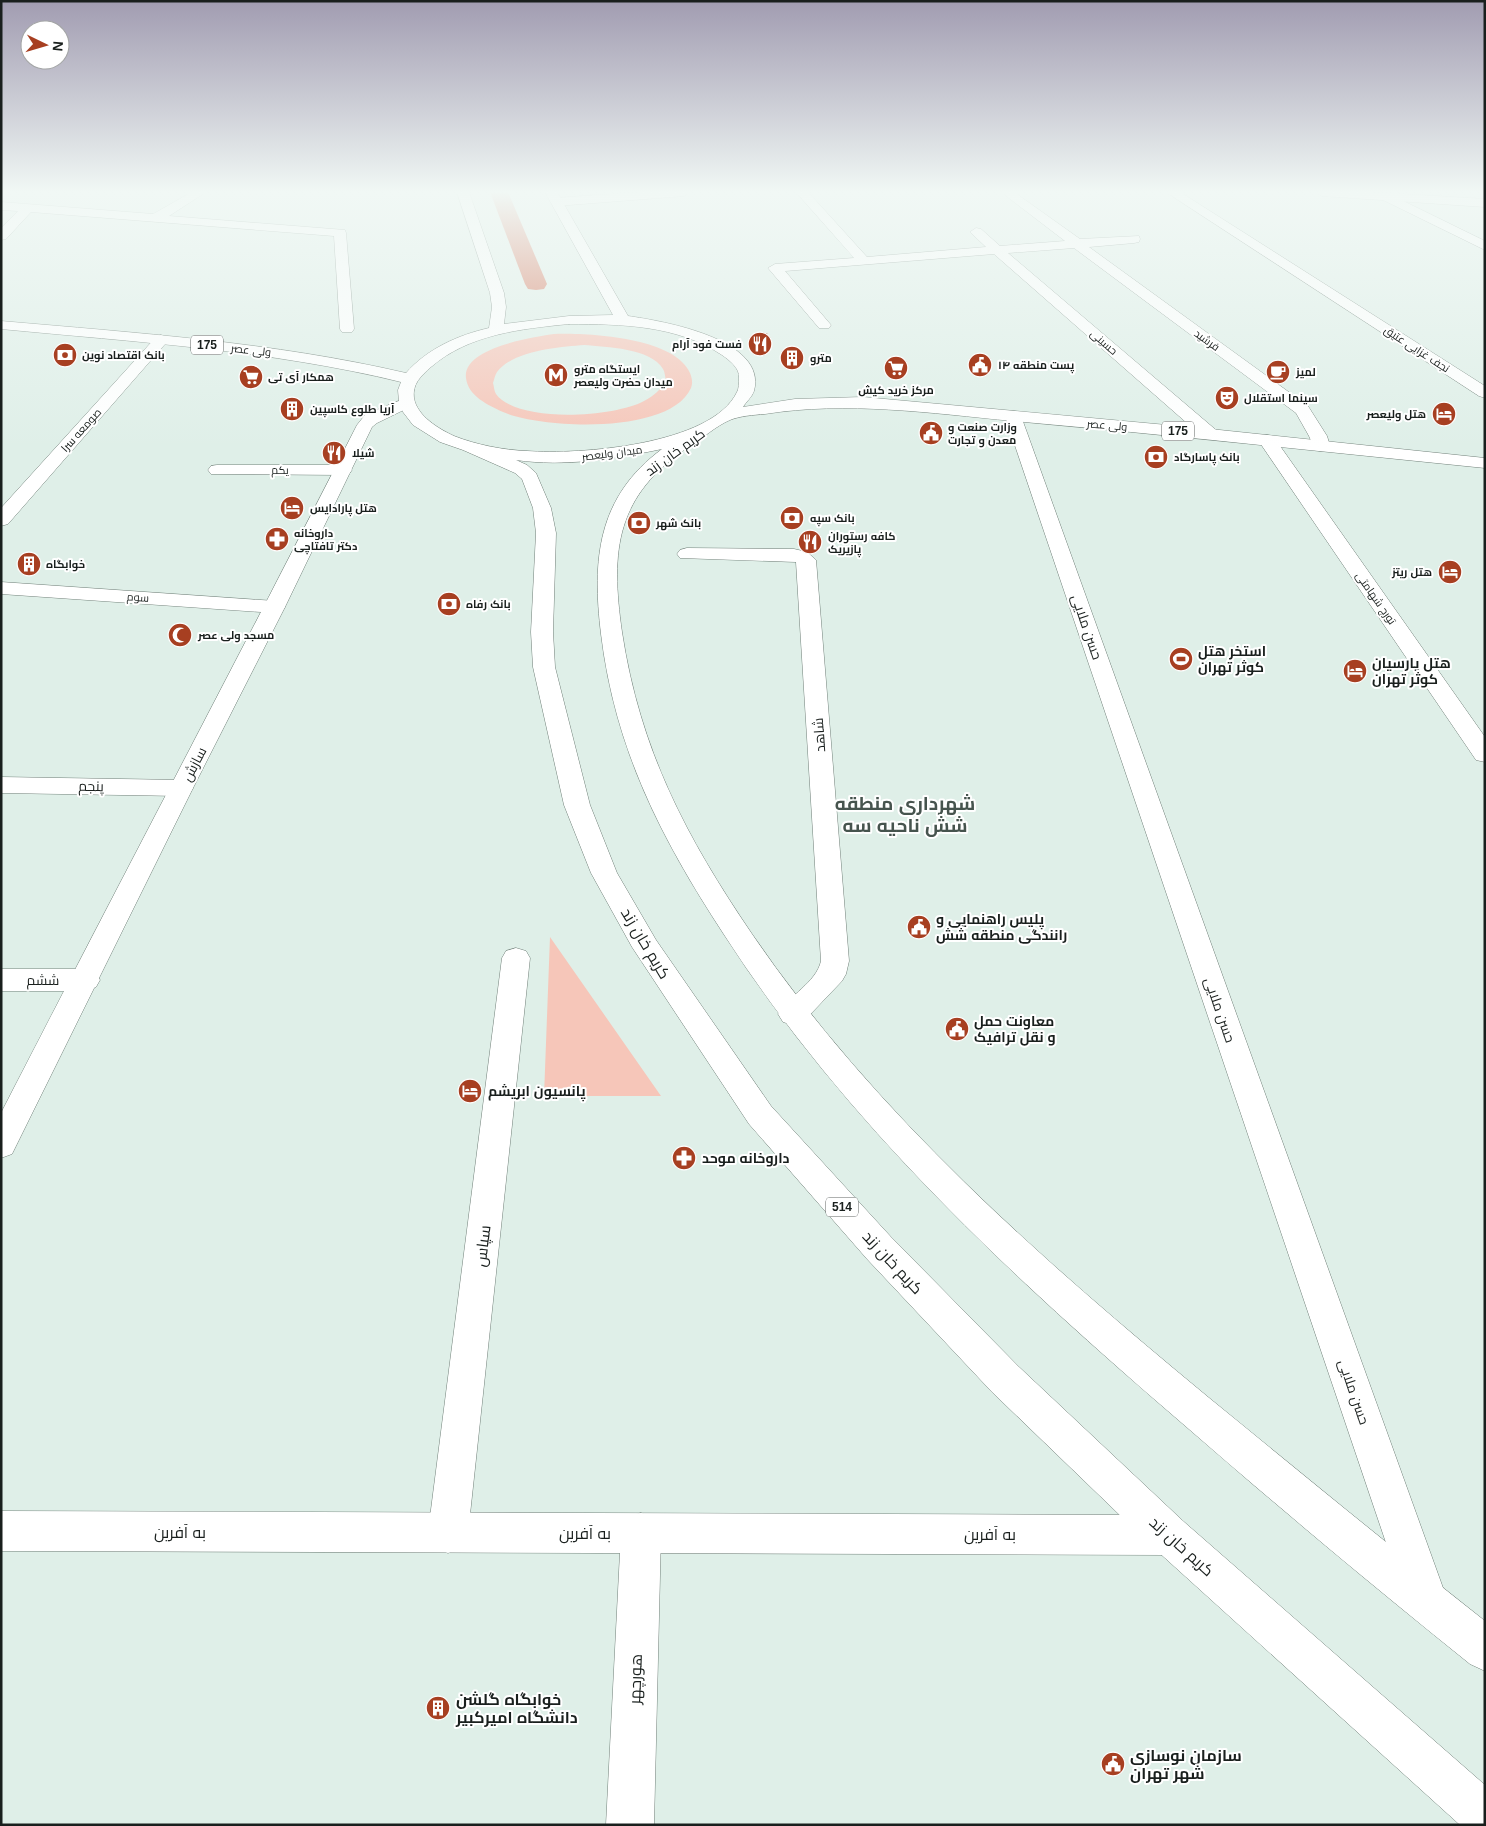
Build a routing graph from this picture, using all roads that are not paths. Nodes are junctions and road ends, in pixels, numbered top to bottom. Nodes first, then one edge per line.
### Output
1 (344, 277) edge
2 (492, 277) edge
3 (599, 277) edge
4 (783, 277) edge
5 (1029, 277) edge
6 (1122, 277) edge
7 (1305, 277) edge
8 (623, 320) junction
9 (1, 325) edge
10 (824, 325) dead end
11 (348, 329) dead end
12 (496, 330) junction
13 (161, 340) junction
14 (410, 379) junction
15 (1485, 393) edge
16 (406, 402) junction
17 (1013, 416) junction
18 (720, 419) junction
19 (1210, 434) junction
20 (1267, 440) junction
21 (1321, 446) junction
22 (470, 447) junction
23 (1485, 463) edge
24 (217, 470) dead end
25 (343, 470) junction
26 (1, 520) edge
27 (687, 554) dead end
28 (1, 588) edge
29 (275, 607) junction
30 (1485, 755) edge
31 (1, 785) edge
32 (181, 788) junction
33 (516, 958) dead end
34 (1, 980) edge
35 (86, 980) junction
36 (793, 1014) junction
37 (1, 1145) edge
38 (1, 1531) edge
39 (448, 1533) junction
40 (641, 1533) junction
41 (1169, 1535) junction
42 (1428, 1603) junction
43 (1485, 1649) edge
44 (1485, 1816) edge
45 (630, 1825) edge

1 - 11 street
2 - 12 street
3 - 8 street
4 - 10 street
5 - 19 street, حسینی
6 - 21 street, فرشید
7 - 15 street, نجف غزایی عتیق
8 - 12 street, میدان ولیعصر
8 - 18 street, میدان ولیعصر
9 - 13 street, ولی عصر / 175
12 - 14 street, میدان ولیعصر
13 - 14 street, ولی عصر / 175
13 - 26 street, صومعه سرا
14 - 16 street
16 - 22 street, میدان ولیعصر
16 - 25 street, سازش
17 - 18 street, ولی عصر / 175
17 - 19 street, ولی عصر / 175
17 - 42 street, حسن ملایی
18 - 22 street, میدان ولیعصر
18 - 36 street, کریم خان زند
19 - 20 street, ولی عصر / 175
20 - 21 street, ولی عصر / 175
20 - 30 street, تورج شهامتی
21 - 23 street, ولی عصر / 175
22 - 41 street, کریم خان زند / 514
24 - 25 street, یکم
25 - 29 street, سازش
27 - 36 street, شاهد
28 - 29 street, سوم
29 - 32 street, سازش
31 - 32 street, پنجم
32 - 35 street, سازش
33 - 39 street, سپاس
34 - 35 street, ششم
35 - 37 street, سازش
36 - 42 street, کریم خان زند
38 - 39 street, به آفرین
39 - 40 street, به آفرین
40 - 41 street, به آفرین
40 - 45 street, هورچهر
41 - 44 street, کریم خان زند / 514
42 - 43 street, کریم خان زند

